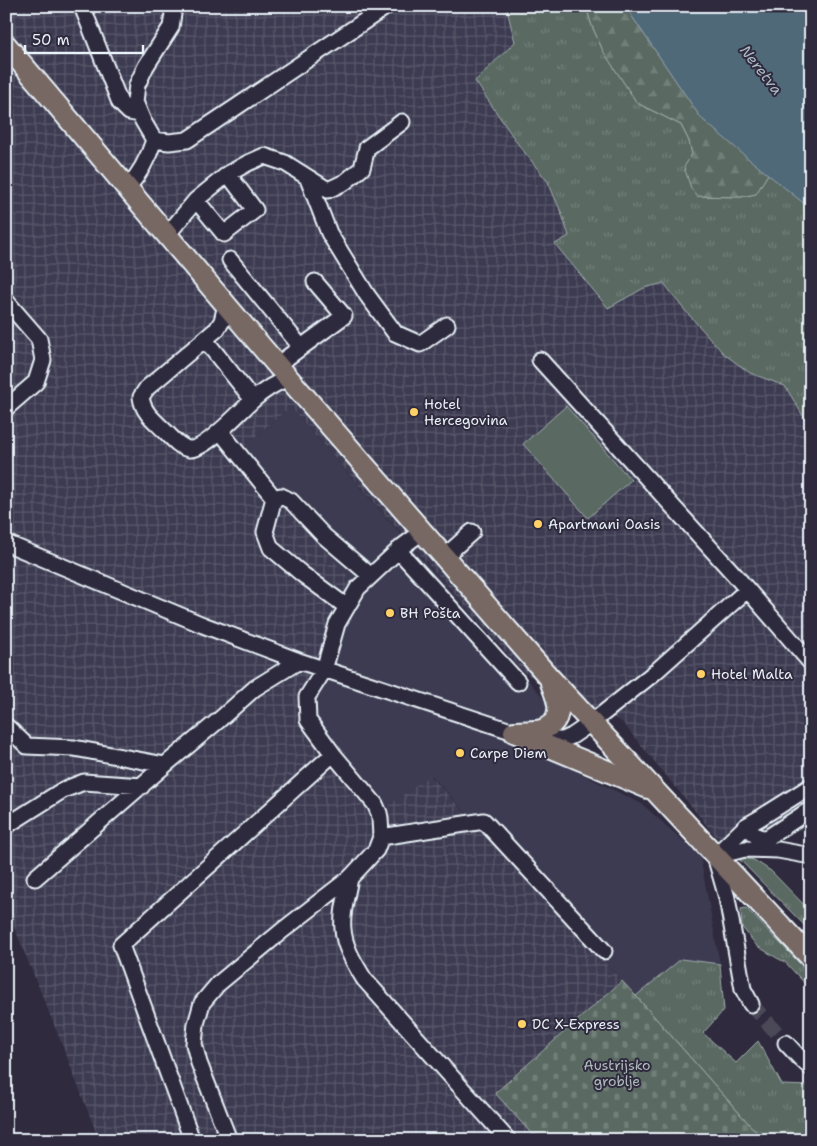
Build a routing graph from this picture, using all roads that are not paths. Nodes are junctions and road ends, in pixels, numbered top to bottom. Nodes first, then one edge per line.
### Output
1 (82, 6) edge
2 (171, 6) edge
3 (387, 6) edge
4 (6, 45) edge
5 (140, 114) junction
6 (402, 122) dead end
7 (154, 140) junction
8 (228, 174) junction
9 (308, 179) junction
10 (127, 188) junction
11 (196, 200) junction
12 (167, 235) junction
13 (230, 260) dead end
14 (315, 282) dead end
15 (6, 300) edge
16 (226, 305) junction
17 (448, 325) dead end
18 (204, 340) junction
19 (301, 347) junction
20 (540, 360) dead end
21 (283, 372) junction
22 (253, 400) junction
23 (6, 408) edge
24 (220, 430) junction
25 (274, 498) junction
26 (422, 532) junction
27 (472, 532) dead end
28 (6, 543) edge
29 (398, 550) junction
30 (444, 557) junction
31 (371, 576) junction
32 (747, 590) junction
33 (347, 607) junction
34 (300, 660) junction
35 (811, 663) edge
36 (324, 670) junction
37 (548, 676) junction
38 (518, 682) dead end
39 (591, 723) junction
40 (6, 726) edge
41 (514, 732) junction
42 (333, 754) junction
43 (165, 765) junction
44 (142, 786) junction
45 (811, 786) edge
46 (655, 791) junction
47 (811, 809) edge
48 (804, 817) edge
49 (6, 826) edge
50 (746, 826) junction
51 (381, 836) junction
52 (715, 856) junction
53 (811, 856) edge
54 (35, 878) dead end
55 (350, 878) junction
56 (604, 951) dead end
57 (811, 958) edge
58 (751, 1004) tunnel mouth
59 (786, 1043) tunnel mouth
60 (811, 1068) edge
61 (192, 1140) edge
62 (229, 1140) edge
63 (508, 1140) edge

1 - 5 street
2 - 5 street
3 - 7 street
4 - 10 main road
5 - 7 street
6 - 9 street
7 - 10 street
8 - 9 street
8 - 11 street
8 - 11 street
9 - 17 street
10 - 12 main road
11 - 12 street
12 - 16 main road
13 - 19 street
14 - 19 street
15 - 23 street
16 - 18 street
16 - 21 main road
18 - 22 street
18 - 24 street
19 - 21 street
20 - 32 street
21 - 22 street
21 - 26 main road
22 - 24 street
24 - 25 street
25 - 31 street
25 - 33 street
26 - 29 street
26 - 30 main road
27 - 30 street
28 - 34 street
29 - 31 street
29 - 38 street
30 - 37 main road
31 - 33 street
32 - 35 street
32 - 39 street
33 - 36 street
34 - 36 street
34 - 43 street
36 - 41 street
36 - 42 street
37 - 39 main road
37 - 41 main road
39 - 41 street
39 - 46 main road
40 - 43 street
41 - 46 main road
42 - 51 street
42 - 61 street
43 - 44 street
44 - 49 street
44 - 54 street
45 - 50 street
46 - 52 main road
47 - 48 street
48 - 50 street
50 - 52 street
51 - 55 street
51 - 56 street
52 - 53 street
52 - 57 main road
52 - 58 street
55 - 62 street
55 - 63 street
59 - 60 street

